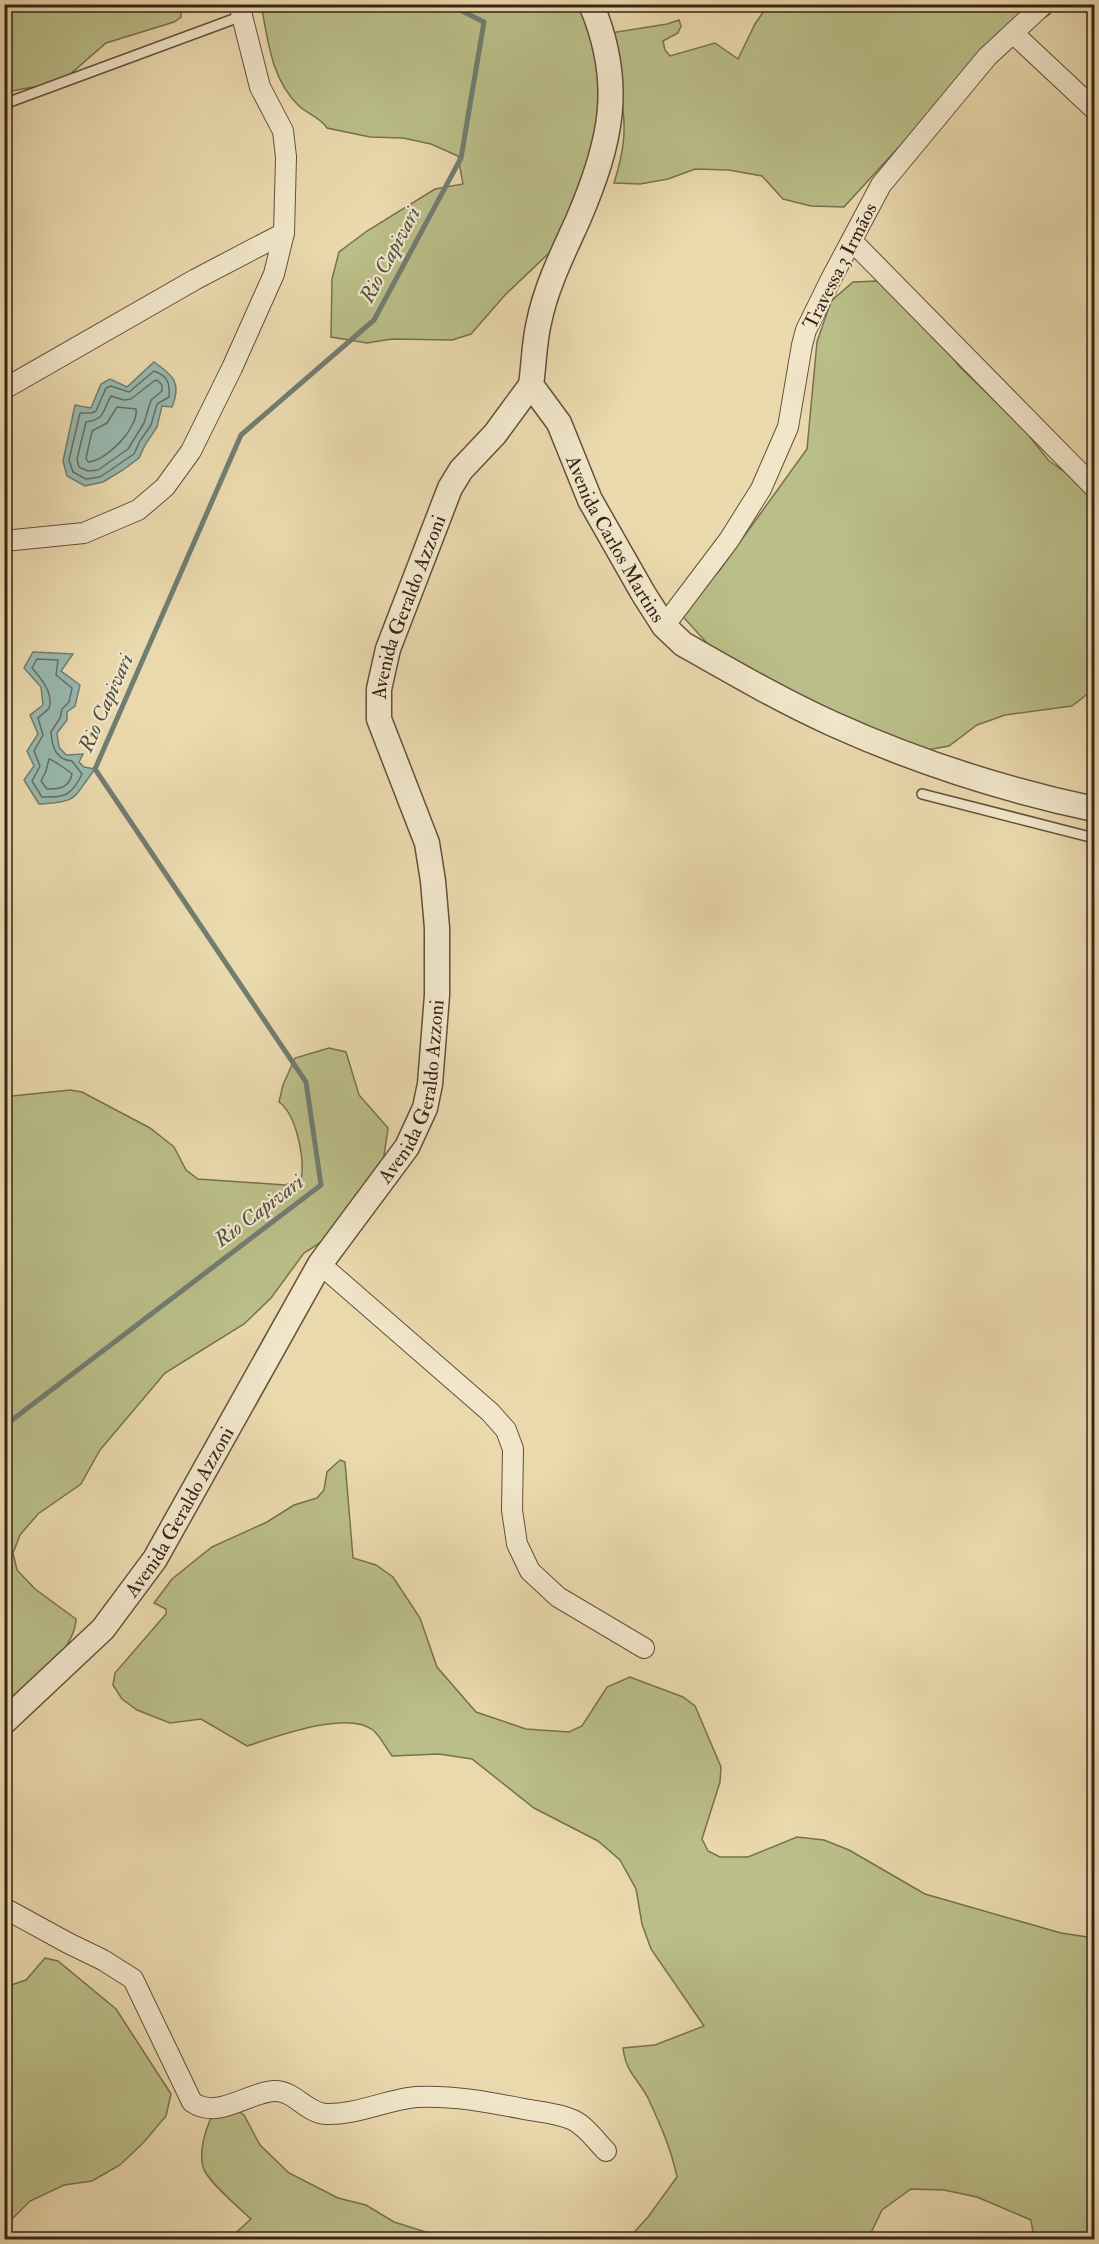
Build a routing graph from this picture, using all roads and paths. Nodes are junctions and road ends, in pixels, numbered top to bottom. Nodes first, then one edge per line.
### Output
1 (591, 4) edge
2 (1044, 4) edge
3 (241, 10) edge
4 (1013, 33) junction
5 (4, 104) edge
6 (1095, 109) edge
7 (284, 233) junction
8 (852, 241) junction
9 (531, 385) junction
10 (4, 389) edge
11 (1095, 487) edge
12 (4, 542) edge
13 (664, 626) junction
14 (922, 794) dead end
15 (1095, 809) edge
16 (1095, 838) edge
17 (320, 1264) junction
18 (644, 1648) dead end
19 (4, 1722) edge
20 (4, 1908) edge
21 (606, 2151) dead end

1 - 9 street
2 - 4 street, Travessa 3 Irmãos
3 - 5 lane
3 - 7 street
4 - 6 street
4 - 8 street, Travessa 3 Irmãos
7 - 10 street
7 - 12 street
8 - 11 street
8 - 13 street, Travessa 3 Irmãos
9 - 13 street, Avenida Carlos Martins
9 - 17 street, Avenida Geraldo Azzoni
13 - 15 street, Avenida Carlos Martins
14 - 16 lane
17 - 18 street
17 - 19 street, Avenida Geraldo Azzoni
20 - 21 street

